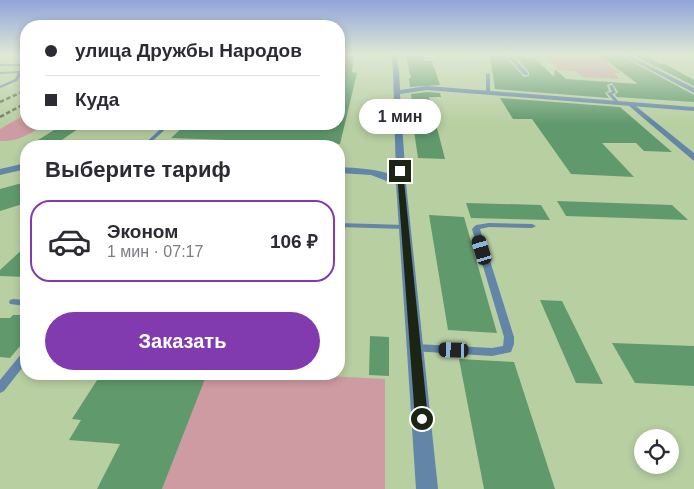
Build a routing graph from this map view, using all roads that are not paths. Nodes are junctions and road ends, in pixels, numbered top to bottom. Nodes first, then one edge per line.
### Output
1 (17, 78) edge
2 (397, 78) edge
3 (488, 78) edge
4 (668, 78) edge
5 (397, 82) junction
6 (610, 86) dead end
7 (0, 87) edge
8 (427, 88) junction
9 (694, 91) edge
10 (397, 92) junction
11 (488, 92) junction
12 (618, 103) junction
13 (630, 104) junction
14 (694, 108) edge
15 (162, 130) edge
16 (151, 140) edge
17 (692, 155) edge
18 (400, 160) junction
19 (20, 167) edge
20 (345, 170) edge
21 (364, 171) junction
22 (0, 172) edge
23 (401, 183) junction
24 (345, 225) edge
25 (532, 226) dead end
26 (405, 227) junction
27 (13, 302) dead end
28 (20, 303) edge
29 (416, 348) junction
30 (20, 363) edge
31 (0, 388) edge
32 (427, 489) edge

1 - 7 lane
2 - 5 street
3 - 11 lane
4 - 9 street
5 - 8 street
5 - 10 street
6 - 12 lane
8 - 10 street
8 - 11 street
10 - 18 street
11 - 12 street
12 - 13 street
13 - 14 street
13 - 17 street
15 - 16 lane
18 - 21 street
18 - 23 street
19 - 22 street
20 - 21 street
21 - 23 street
23 - 26 street
24 - 26 lane
25 - 29 lane
26 - 29 street
27 - 28 lane
29 - 32 street
30 - 31 lane

